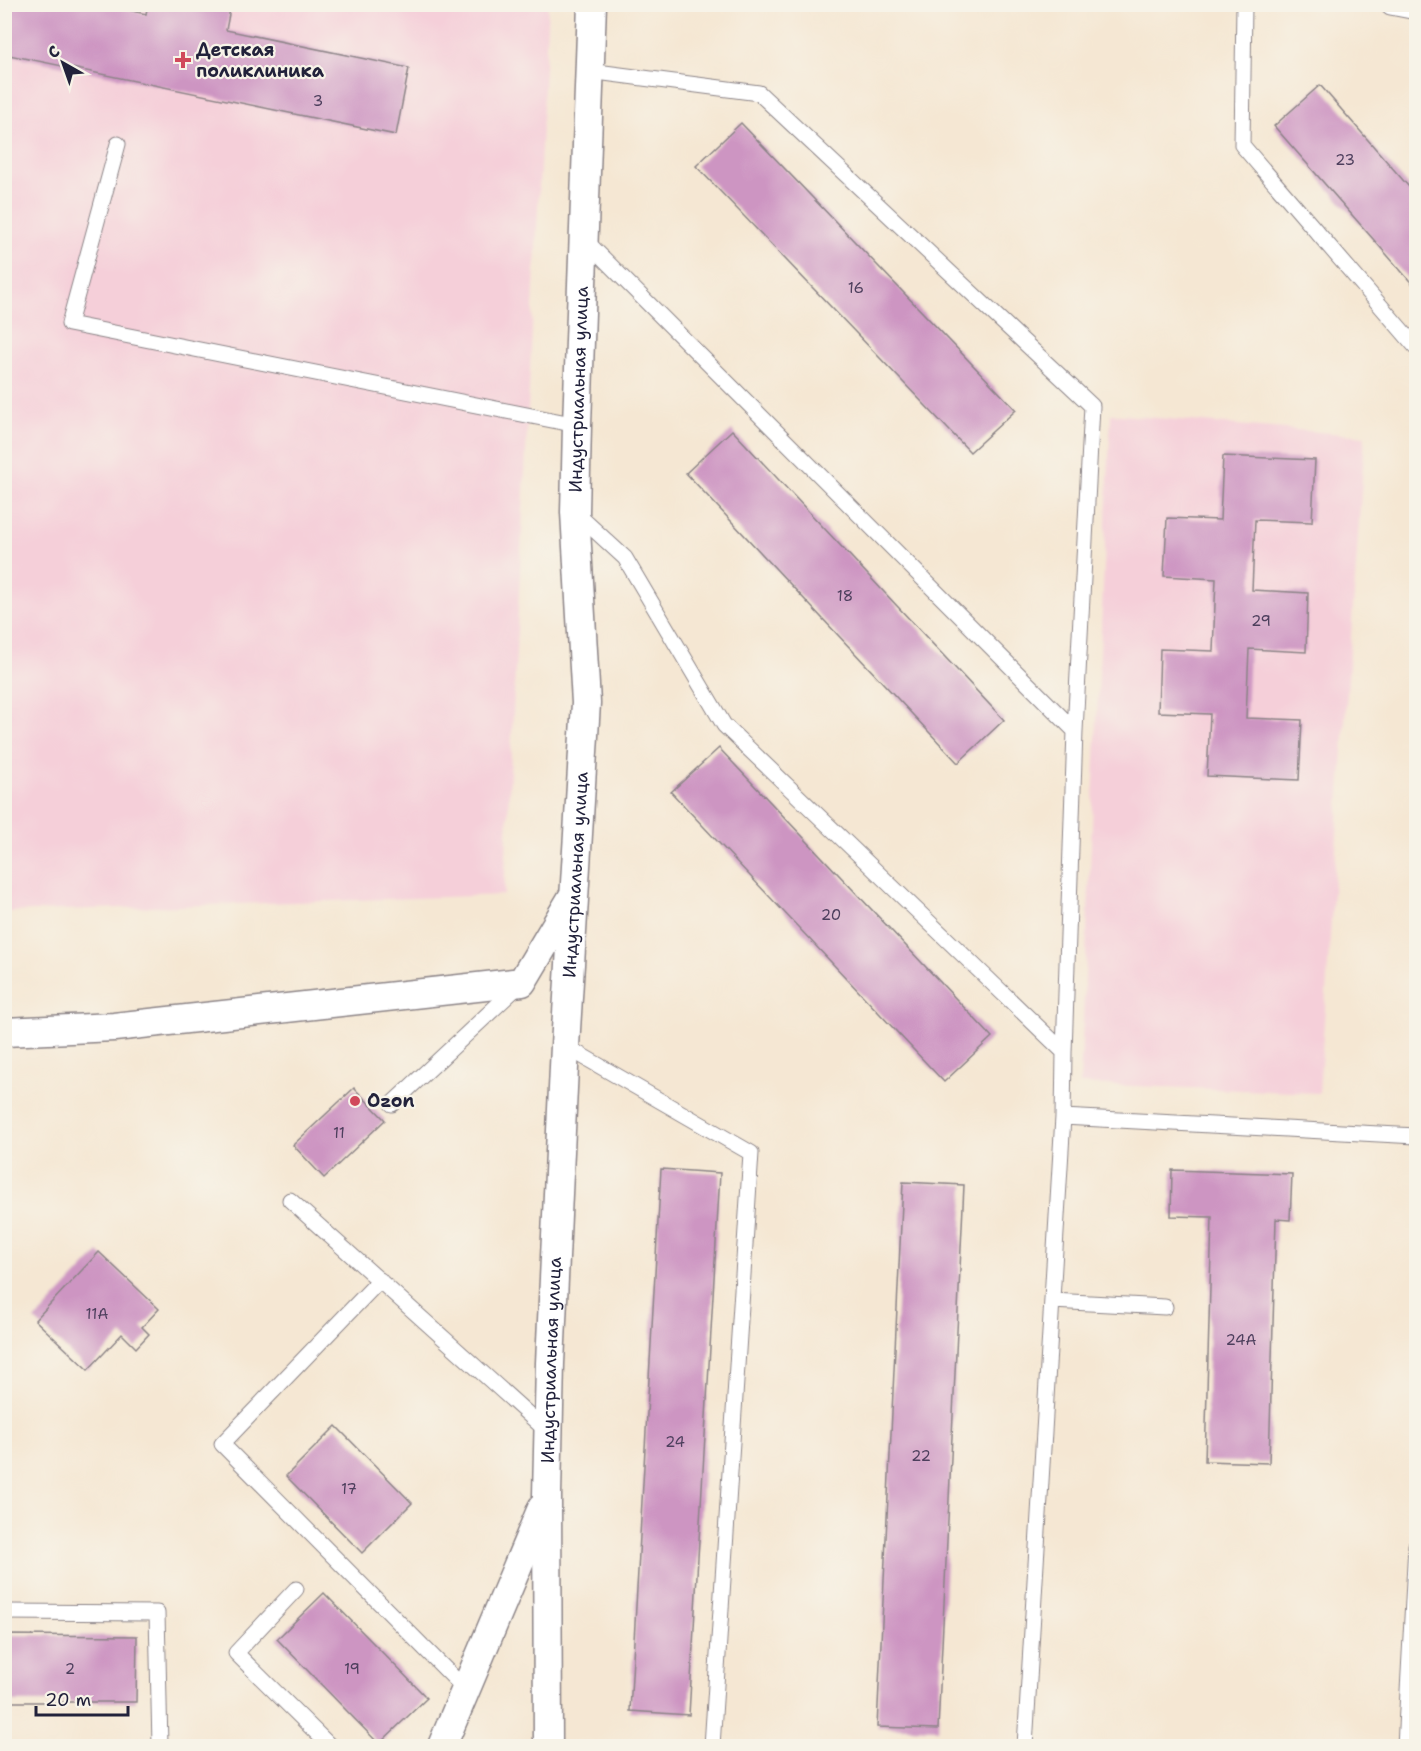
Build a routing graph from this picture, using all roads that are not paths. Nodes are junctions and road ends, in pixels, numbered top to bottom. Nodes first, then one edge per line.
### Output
1 (592, 4) edge
2 (1244, 4) edge
3 (1388, 4) edge
4 (1416, 12) edge
5 (589, 71) junction
6 (118, 144) dead end
7 (583, 238) junction
8 (1416, 347) edge
9 (577, 425) junction
10 (575, 512) junction
11 (1076, 731) junction
12 (575, 893) junction
13 (522, 982) junction
14 (4, 1032) edge
15 (565, 1046) junction
16 (1064, 1052) junction
17 (392, 1104) dead end
18 (1063, 1117) junction
19 (1416, 1136) edge
20 (290, 1200) dead end
21 (380, 1280) junction
22 (1052, 1301) junction
23 (1165, 1306) dead end
24 (548, 1432) junction
25 (547, 1495) junction
26 (1416, 1545) edge
27 (296, 1589) dead end
28 (4, 1612) edge
29 (466, 1690) junction
30 (160, 1746) edge
31 (330, 1746) edge
32 (442, 1746) edge
33 (548, 1746) edge
34 (712, 1746) edge
35 (1025, 1746) edge
36 (1406, 1746) edge

1 - 5 street, Индустриальная улица
2 - 8 lane
3 - 4 lane
5 - 7 street, Индустриальная улица
5 - 11 lane
6 - 9 lane
7 - 9 street, Индустриальная улица
7 - 11 lane
9 - 10 street, Индустриальная улица
10 - 12 street, Индустриальная улица
10 - 16 lane
11 - 16 lane
12 - 13 street
12 - 15 street, Индустриальная улица
13 - 14 street
13 - 17 lane
15 - 24 street, Индустриальная улица
15 - 34 lane
16 - 18 lane
18 - 19 lane
18 - 22 lane
20 - 21 lane
21 - 24 lane
21 - 29 lane
22 - 23 lane
22 - 35 lane
24 - 25 street, Индустриальная улица
25 - 29 street
25 - 33 street, Индустриальная улица
26 - 36 lane
27 - 31 lane
28 - 30 lane
29 - 32 street

